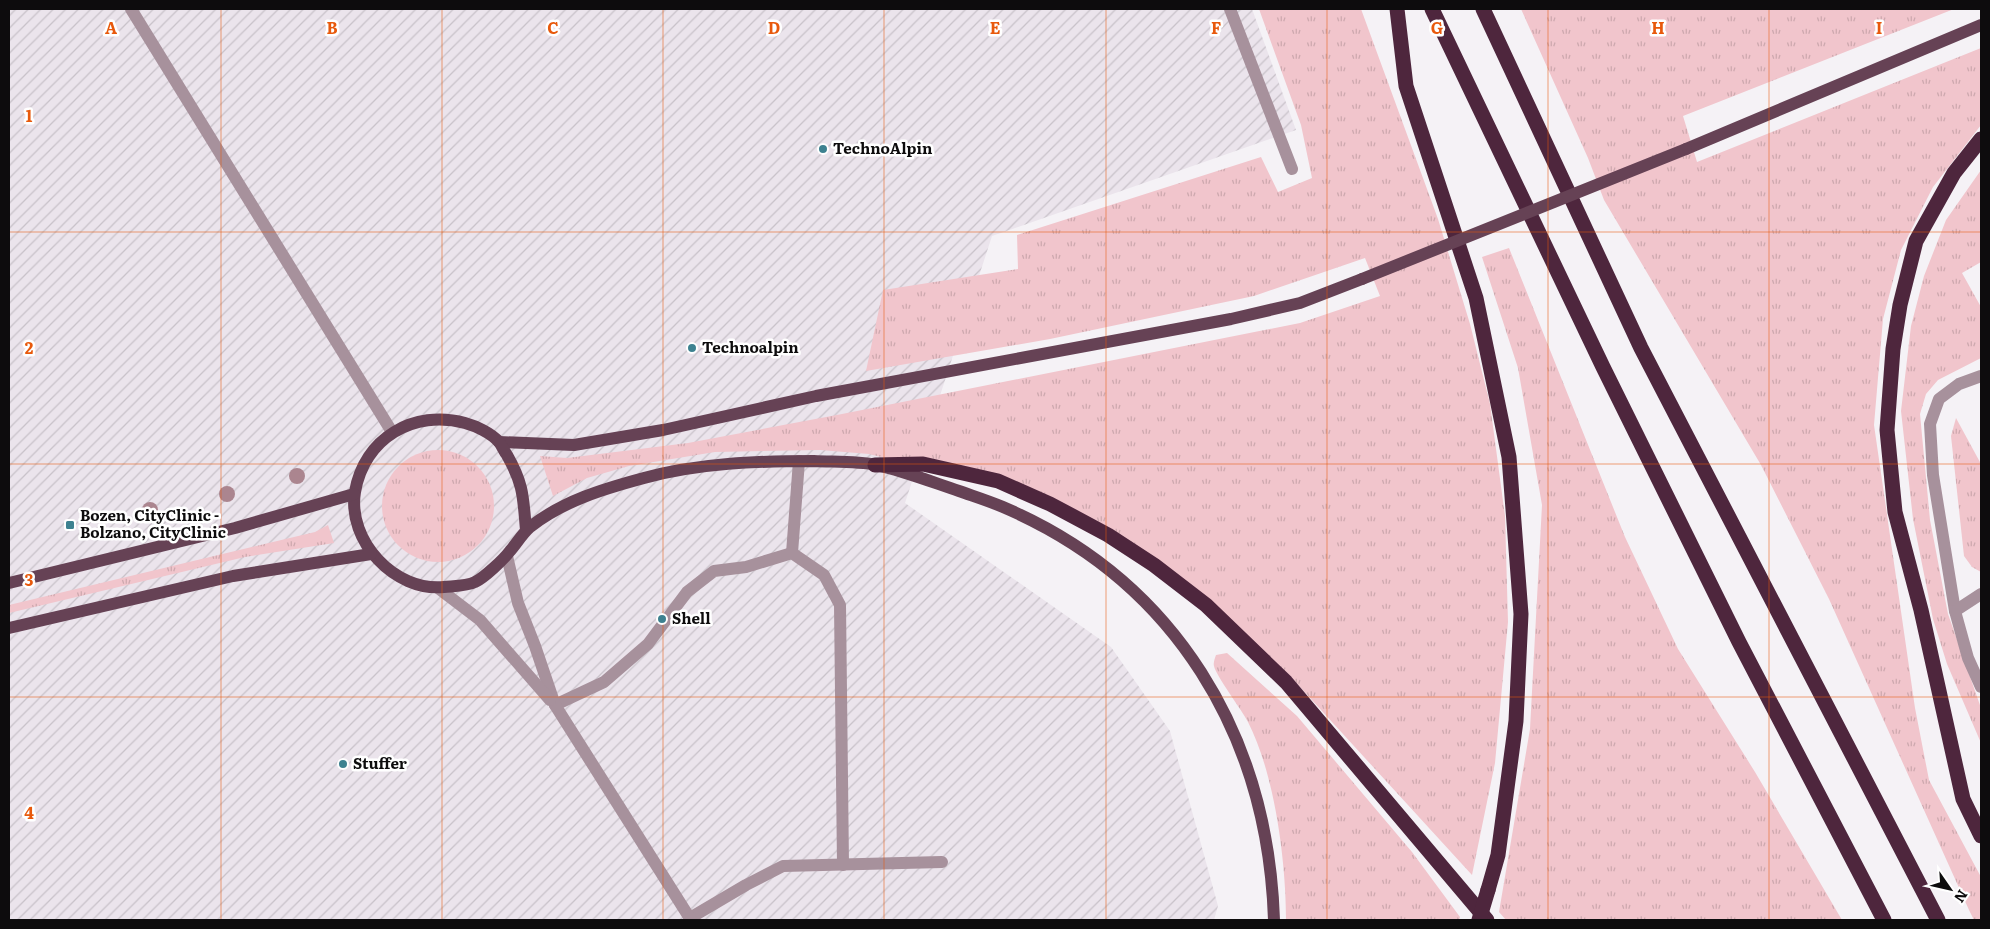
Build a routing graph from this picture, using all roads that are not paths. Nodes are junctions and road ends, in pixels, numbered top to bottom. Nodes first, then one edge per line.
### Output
1 (131, 9) edge
2 (1230, 9) edge
3 (1397, 9) edge
4 (1432, 9) edge
5 (1484, 9) edge
6 (1981, 25) edge
7 (1981, 139) edge
8 (1292, 168) dead end
9 (1981, 376) edge
10 (392, 432) junction
11 (499, 442) junction
12 (799, 461) junction
13 (875, 465) junction
14 (354, 494) junction
15 (526, 530) junction
16 (792, 553) junction
17 (371, 554) junction
18 (507, 556) junction
19 (9, 583) edge
20 (438, 588) junction
21 (1981, 594) edge
22 (1955, 611) junction
23 (9, 628) edge
24 (1981, 687) edge
25 (555, 705) junction
26 (1981, 836) edge
27 (942, 862) dead end
28 (843, 865) junction
29 (690, 919) edge
30 (1274, 920) edge
31 (1479, 920) edge
32 (1487, 920) edge
33 (1884, 920) edge
34 (1938, 920) edge

1 - 10 street
2 - 8 street
3 - 31 highway, bridge
4 - 33 highway
5 - 34 highway
6 - 11 main road, bridge
7 - 26 highway
9 - 22 street
10 - 11 main road
10 - 14 main road
11 - 15 main road
12 - 13 main road
12 - 15 main road
12 - 16 street
13 - 30 main road
13 - 32 highway
14 - 17 main road
14 - 19 main road
15 - 18 main road
16 - 25 street
16 - 28 street
17 - 20 main road
17 - 23 main road
18 - 20 main road
18 - 25 street
20 - 25 street
21 - 22 street
22 - 24 street
25 - 29 street
27 - 28 street
28 - 29 street

